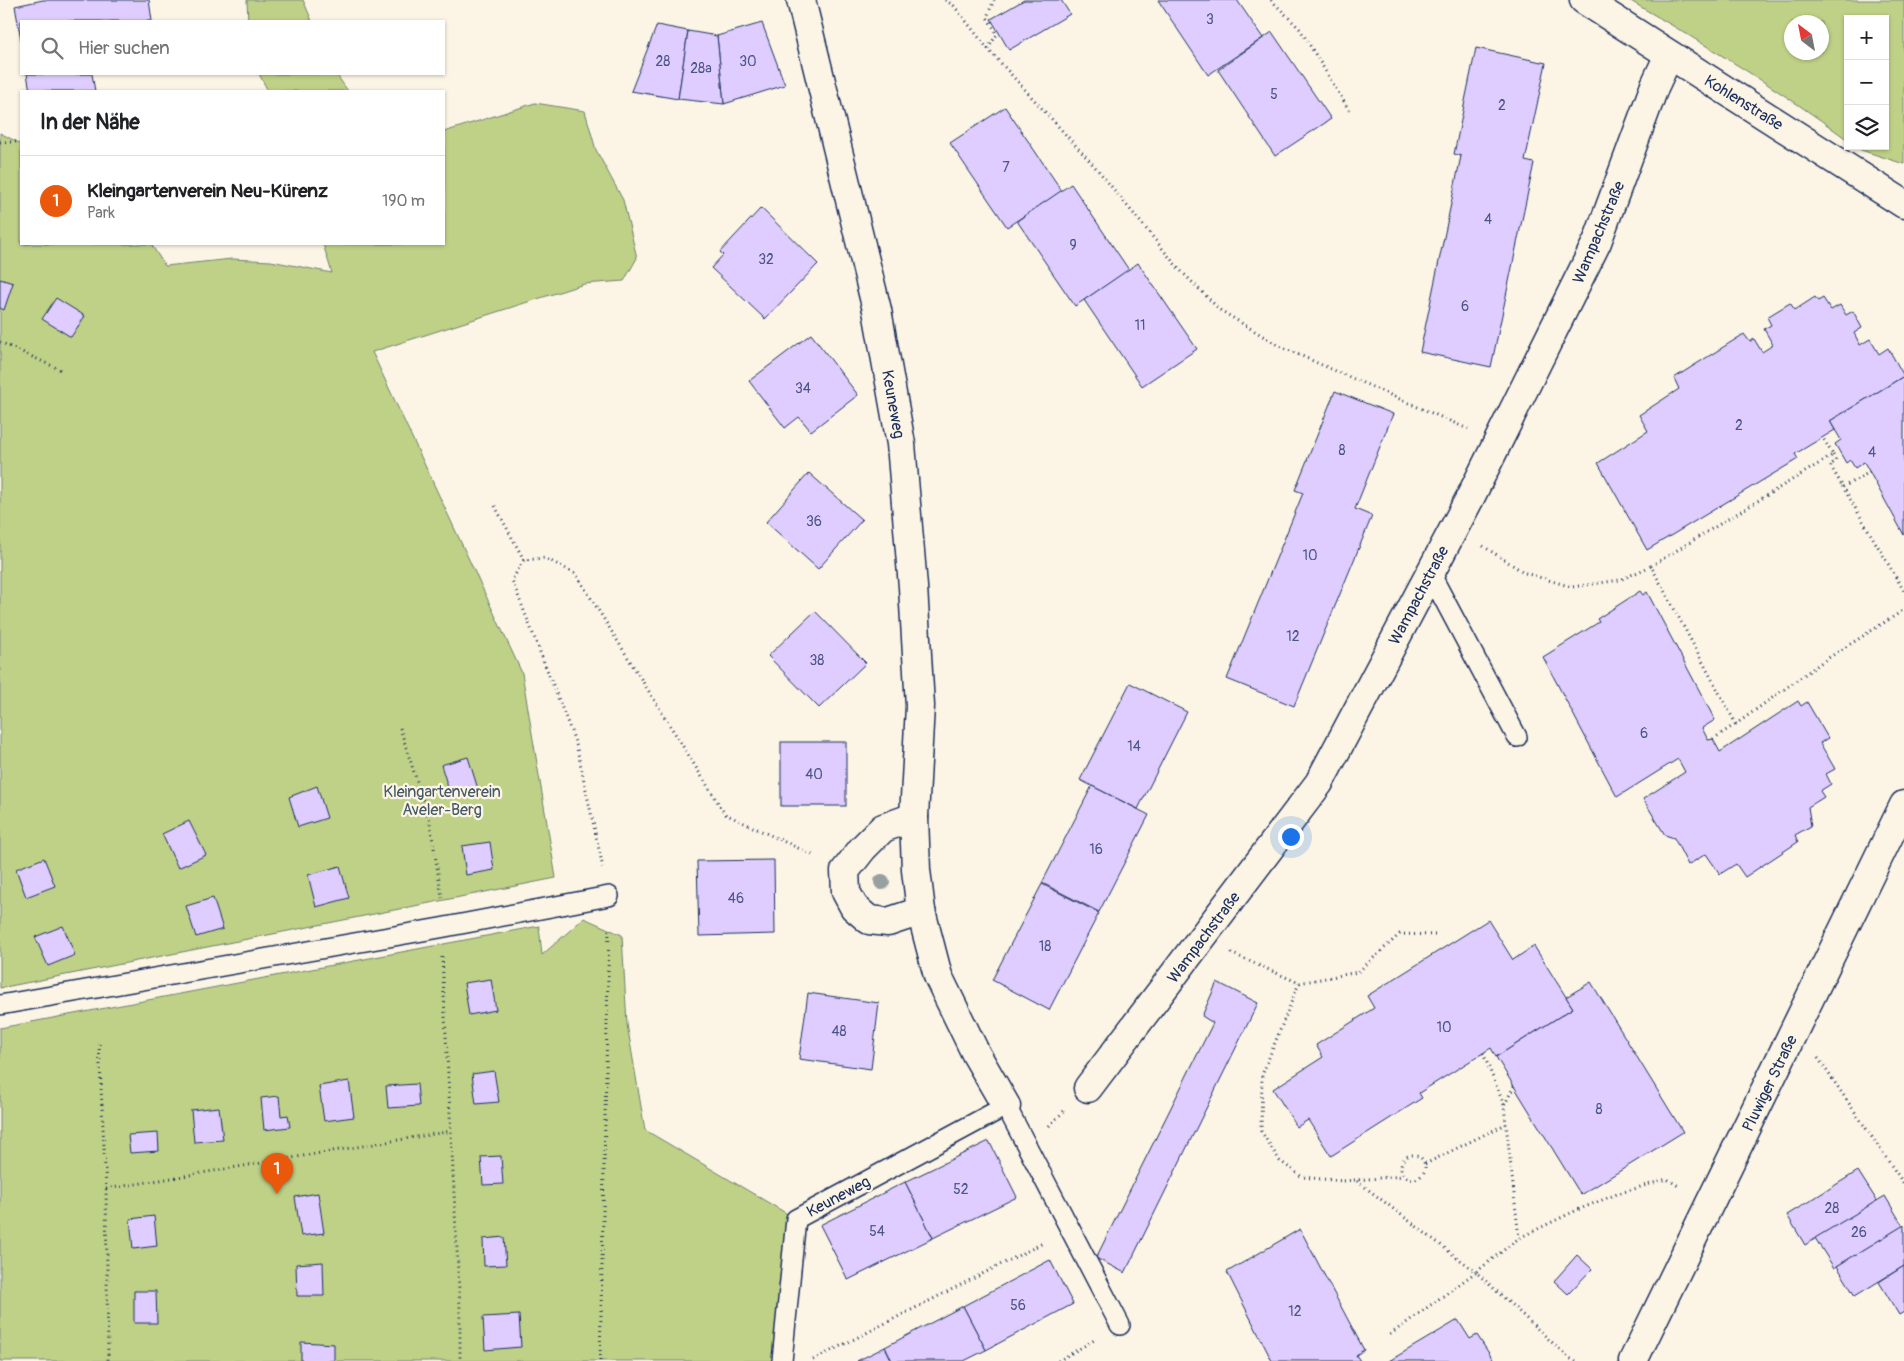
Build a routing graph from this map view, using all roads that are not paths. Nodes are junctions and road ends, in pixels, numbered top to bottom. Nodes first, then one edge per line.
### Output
1 (802, 0) edge
2 (1584, 0) edge
3 (1669, 55) junction
4 (1904, 204) edge
5 (1430, 573) junction
6 (1518, 737) dead end
7 (1904, 805) edge
8 (914, 817) junction
9 (609, 896) road end
10 (920, 911) junction
11 (0, 1005) edge
12 (1088, 1088) road end
13 (1006, 1106) junction
14 (1120, 1325) road end
15 (782, 1361) edge
16 (1633, 1361) edge

1 - 8 street, Keuneweg
2 - 3 street, Kohlenstraße
3 - 4 street, Kohlenstraße
3 - 5 street, Wampachstraße
5 - 6 lane
5 - 12 street, Wampachstraße
7 - 16 street, Pluwiger Straße
8 - 10 street, Keuneweg
8 - 10 street
9 - 11 lane
10 - 13 street, Keuneweg
13 - 14 lane, Keuneweg
13 - 15 lane, Keuneweg

